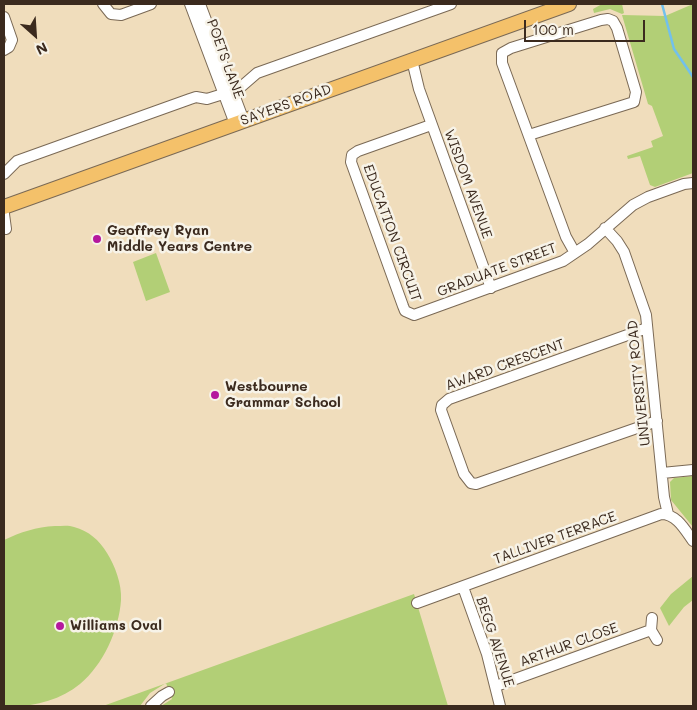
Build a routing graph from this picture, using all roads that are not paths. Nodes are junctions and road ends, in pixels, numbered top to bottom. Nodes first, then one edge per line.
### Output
1 (103, 4) edge
2 (151, 4) edge
3 (190, 4) edge
4 (200, 4) edge
5 (451, 4) edge
6 (569, 4) edge
7 (4, 16) edge
8 (7, 47) edge
9 (412, 60) junction
10 (392, 67) junction
11 (419, 88) junction
12 (228, 92) junction
13 (239, 122) junction
14 (432, 125) junction
15 (529, 135) junction
16 (4, 174) edge
17 (693, 183) edge
18 (4, 207) edge
19 (4, 214) edge
20 (5, 227) edge
21 (606, 228) junction
22 (575, 253) junction
23 (491, 288) junction
24 (409, 314) joint
25 (647, 328) junction
26 (657, 420) junction
27 (693, 470) edge
28 (662, 473) junction
29 (668, 514) junction
30 (693, 541) edge
31 (463, 587) junction
32 (417, 603) dead end
33 (652, 618) dead end
34 (651, 630) junction
35 (657, 640) dead end
36 (496, 686) junction
37 (169, 692) dead end
38 (151, 706) edge
39 (500, 706) edge

1 - 2 street
3 - 12 street, POETS LANE
4 - 12 street, POETS LANE
5 - 12 street
6 - 9 main road, SAYERS ROAD
7 - 8 street
9 - 10 main road, SAYERS ROAD
9 - 11 street, WISDOM AVENUE
10 - 11 street, WISDOM AVENUE
10 - 13 main road, SAYERS ROAD
11 - 14 street, WISDOM AVENUE
12 - 13 street, POETS LANE
12 - 16 street
13 - 18 main road, SAYERS ROAD
14 - 23 street, WISDOM AVENUE
14 - 24 street, EDUCATION CIRCUIT
15 - 15 street
15 - 22 street
17 - 21 street, GRADUATE STREET
19 - 20 street
21 - 22 street, GRADUATE STREET
21 - 25 street, UNIVERSITY ROAD
22 - 23 street, GRADUATE STREET
23 - 24 street, GRADUATE STREET
25 - 26 street, UNIVERSITY ROAD
25 - 26 street, AWARD CRESCENT
26 - 28 street, UNIVERSITY ROAD
27 - 28 street
28 - 29 street, UNIVERSITY ROAD
29 - 30 street
29 - 31 street, TALLIVER TERRACE
31 - 32 street, TALLIVER TERRACE
31 - 36 street, BEGG AVENUE
33 - 34 street
34 - 35 street
34 - 36 street, ARTHUR CLOSE
36 - 39 street, BEGG AVENUE
37 - 38 street

